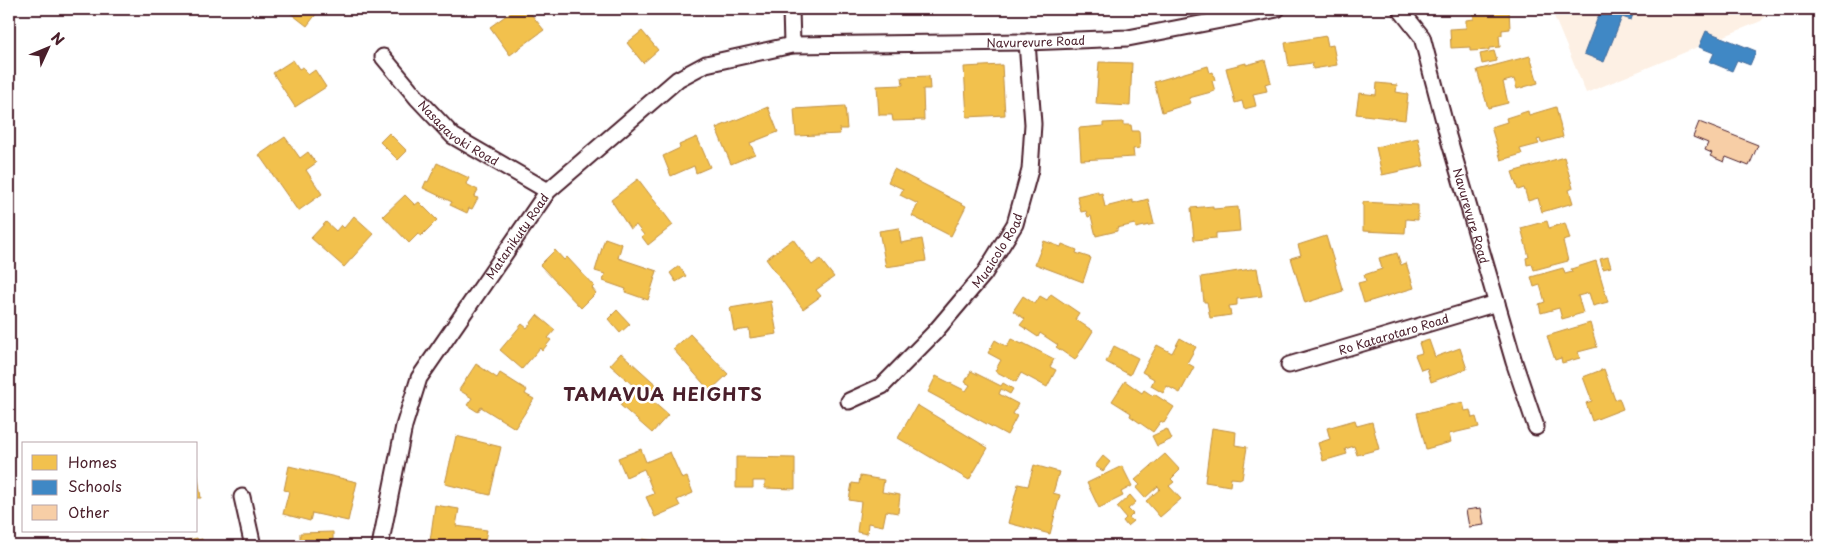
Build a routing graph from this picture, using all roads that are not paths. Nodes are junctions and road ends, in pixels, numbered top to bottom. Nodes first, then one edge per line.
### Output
1 (791, 9) edge
2 (1278, 9) edge
3 (1400, 9) edge
4 (1027, 42) junction
5 (792, 45) junction
6 (383, 58) dead end
7 (548, 191) junction
8 (1497, 303) junction
9 (1289, 365) dead end
10 (849, 401) dead end
11 (1536, 427) dead end
12 (242, 497) dead end
13 (253, 546) edge
14 (380, 546) edge

1 - 5 street
2 - 4 street, Navurevure Road
3 - 8 street, Navurevure Road
4 - 5 street, Navurevure Road
4 - 10 street, Muaicolo Road
5 - 7 street, Matanikutu Road
6 - 7 street, Nasagavoki Road
7 - 14 street, Matanikutu Road
8 - 9 street, Ro Katarotaro Road
8 - 11 street, Navurevure Road
12 - 13 street

